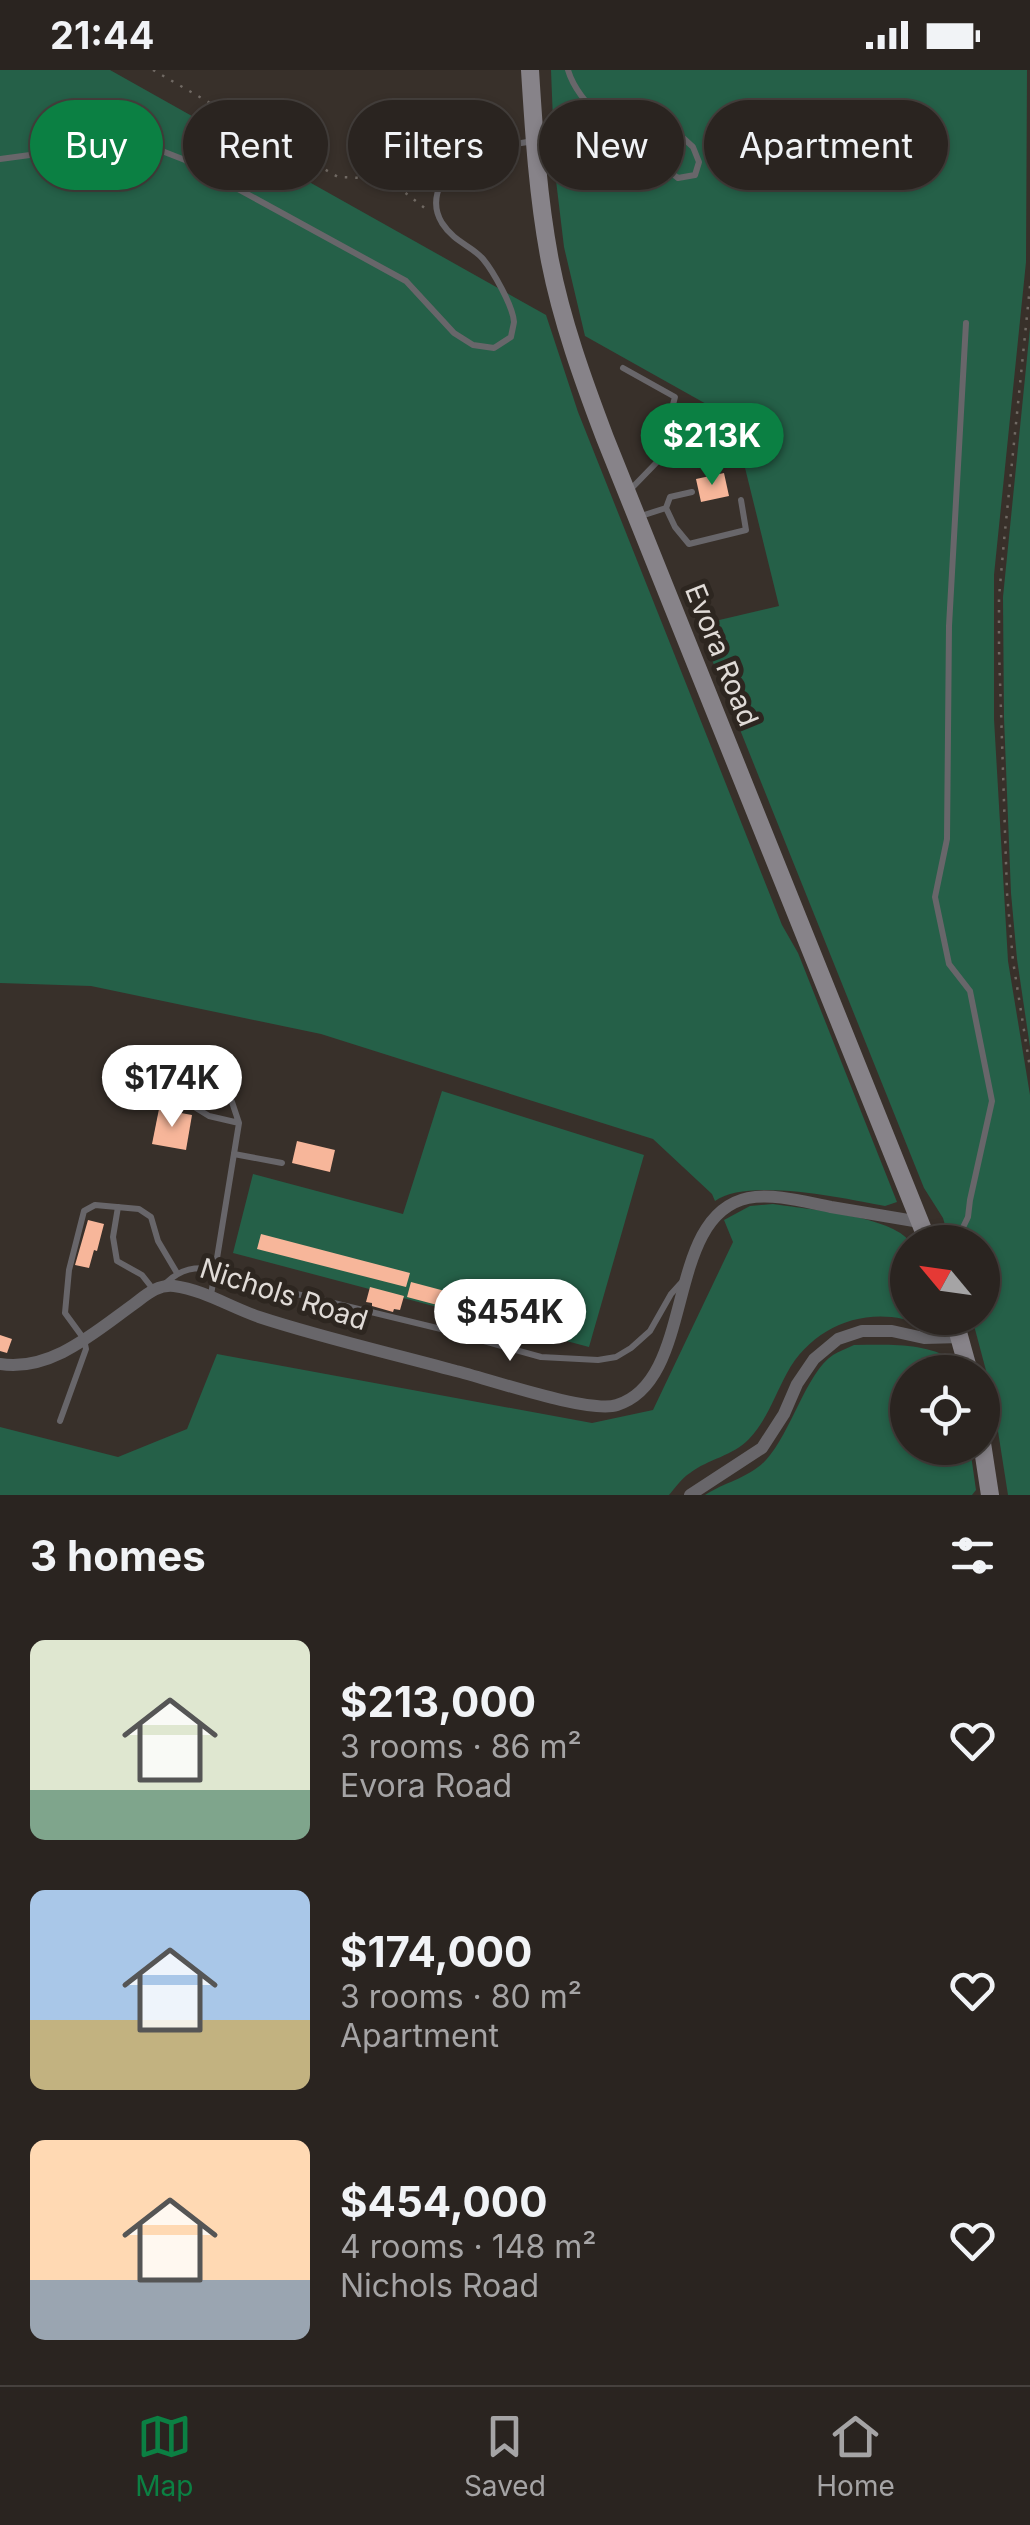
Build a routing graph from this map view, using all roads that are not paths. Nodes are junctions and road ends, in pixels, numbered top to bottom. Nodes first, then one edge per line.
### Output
1 (530, 70) edge
2 (568, 70) edge
3 (587, 100) edge
4 (596, 111) joint
5 (534, 141) junction
6 (0, 159) edge
7 (966, 323) dead end
8 (622, 368) dead end
9 (665, 431) junction
10 (644, 432) dead end
11 (692, 492) dead end
12 (627, 493) junction
13 (741, 500) dead end
14 (666, 508) junction
15 (637, 517) junction
16 (239, 1124) junction
17 (234, 1154) junction
18 (282, 1163) dead end
19 (118, 1207) junction
20 (920, 1222) junction
21 (921, 1225) edge
22 (964, 1225) edge
23 (215, 1272) junction
24 (176, 1273) junction
25 (688, 1274) junction
26 (158, 1288) junction
27 (211, 1296) junction
28 (960, 1337) joint
29 (84, 1339) junction
30 (964, 1355) edge
31 (0, 1364) edge
32 (60, 1421) dead end
33 (985, 1465) edge
34 (690, 1495) edge
35 (990, 1495) edge

1 - 5 street, Evora Road
2 - 3 lane
4 - 4 lane
5 - 6 lane
5 - 12 street, Evora Road
7 - 22 lane
8 - 9 lane
9 - 10 lane
9 - 12 lane
11 - 14 lane
12 - 15 street, Evora Road
13 - 14 lane
14 - 15 lane
15 - 20 street, Evora Road
16 - 16 lane
16 - 17 lane
17 - 18 lane
17 - 23 lane
19 - 24 lane
19 - 26 lane
19 - 29 lane
20 - 21 street, Evora Road
20 - 25 street, Nichols Road
23 - 24 lane
23 - 25 lane
23 - 27 lane
24 - 26 lane
25 - 27 street, Nichols Road
26 - 27 street, Nichols Road
26 - 29 street
28 - 30 street
28 - 34 street
29 - 31 street
29 - 32 lane
33 - 35 street

